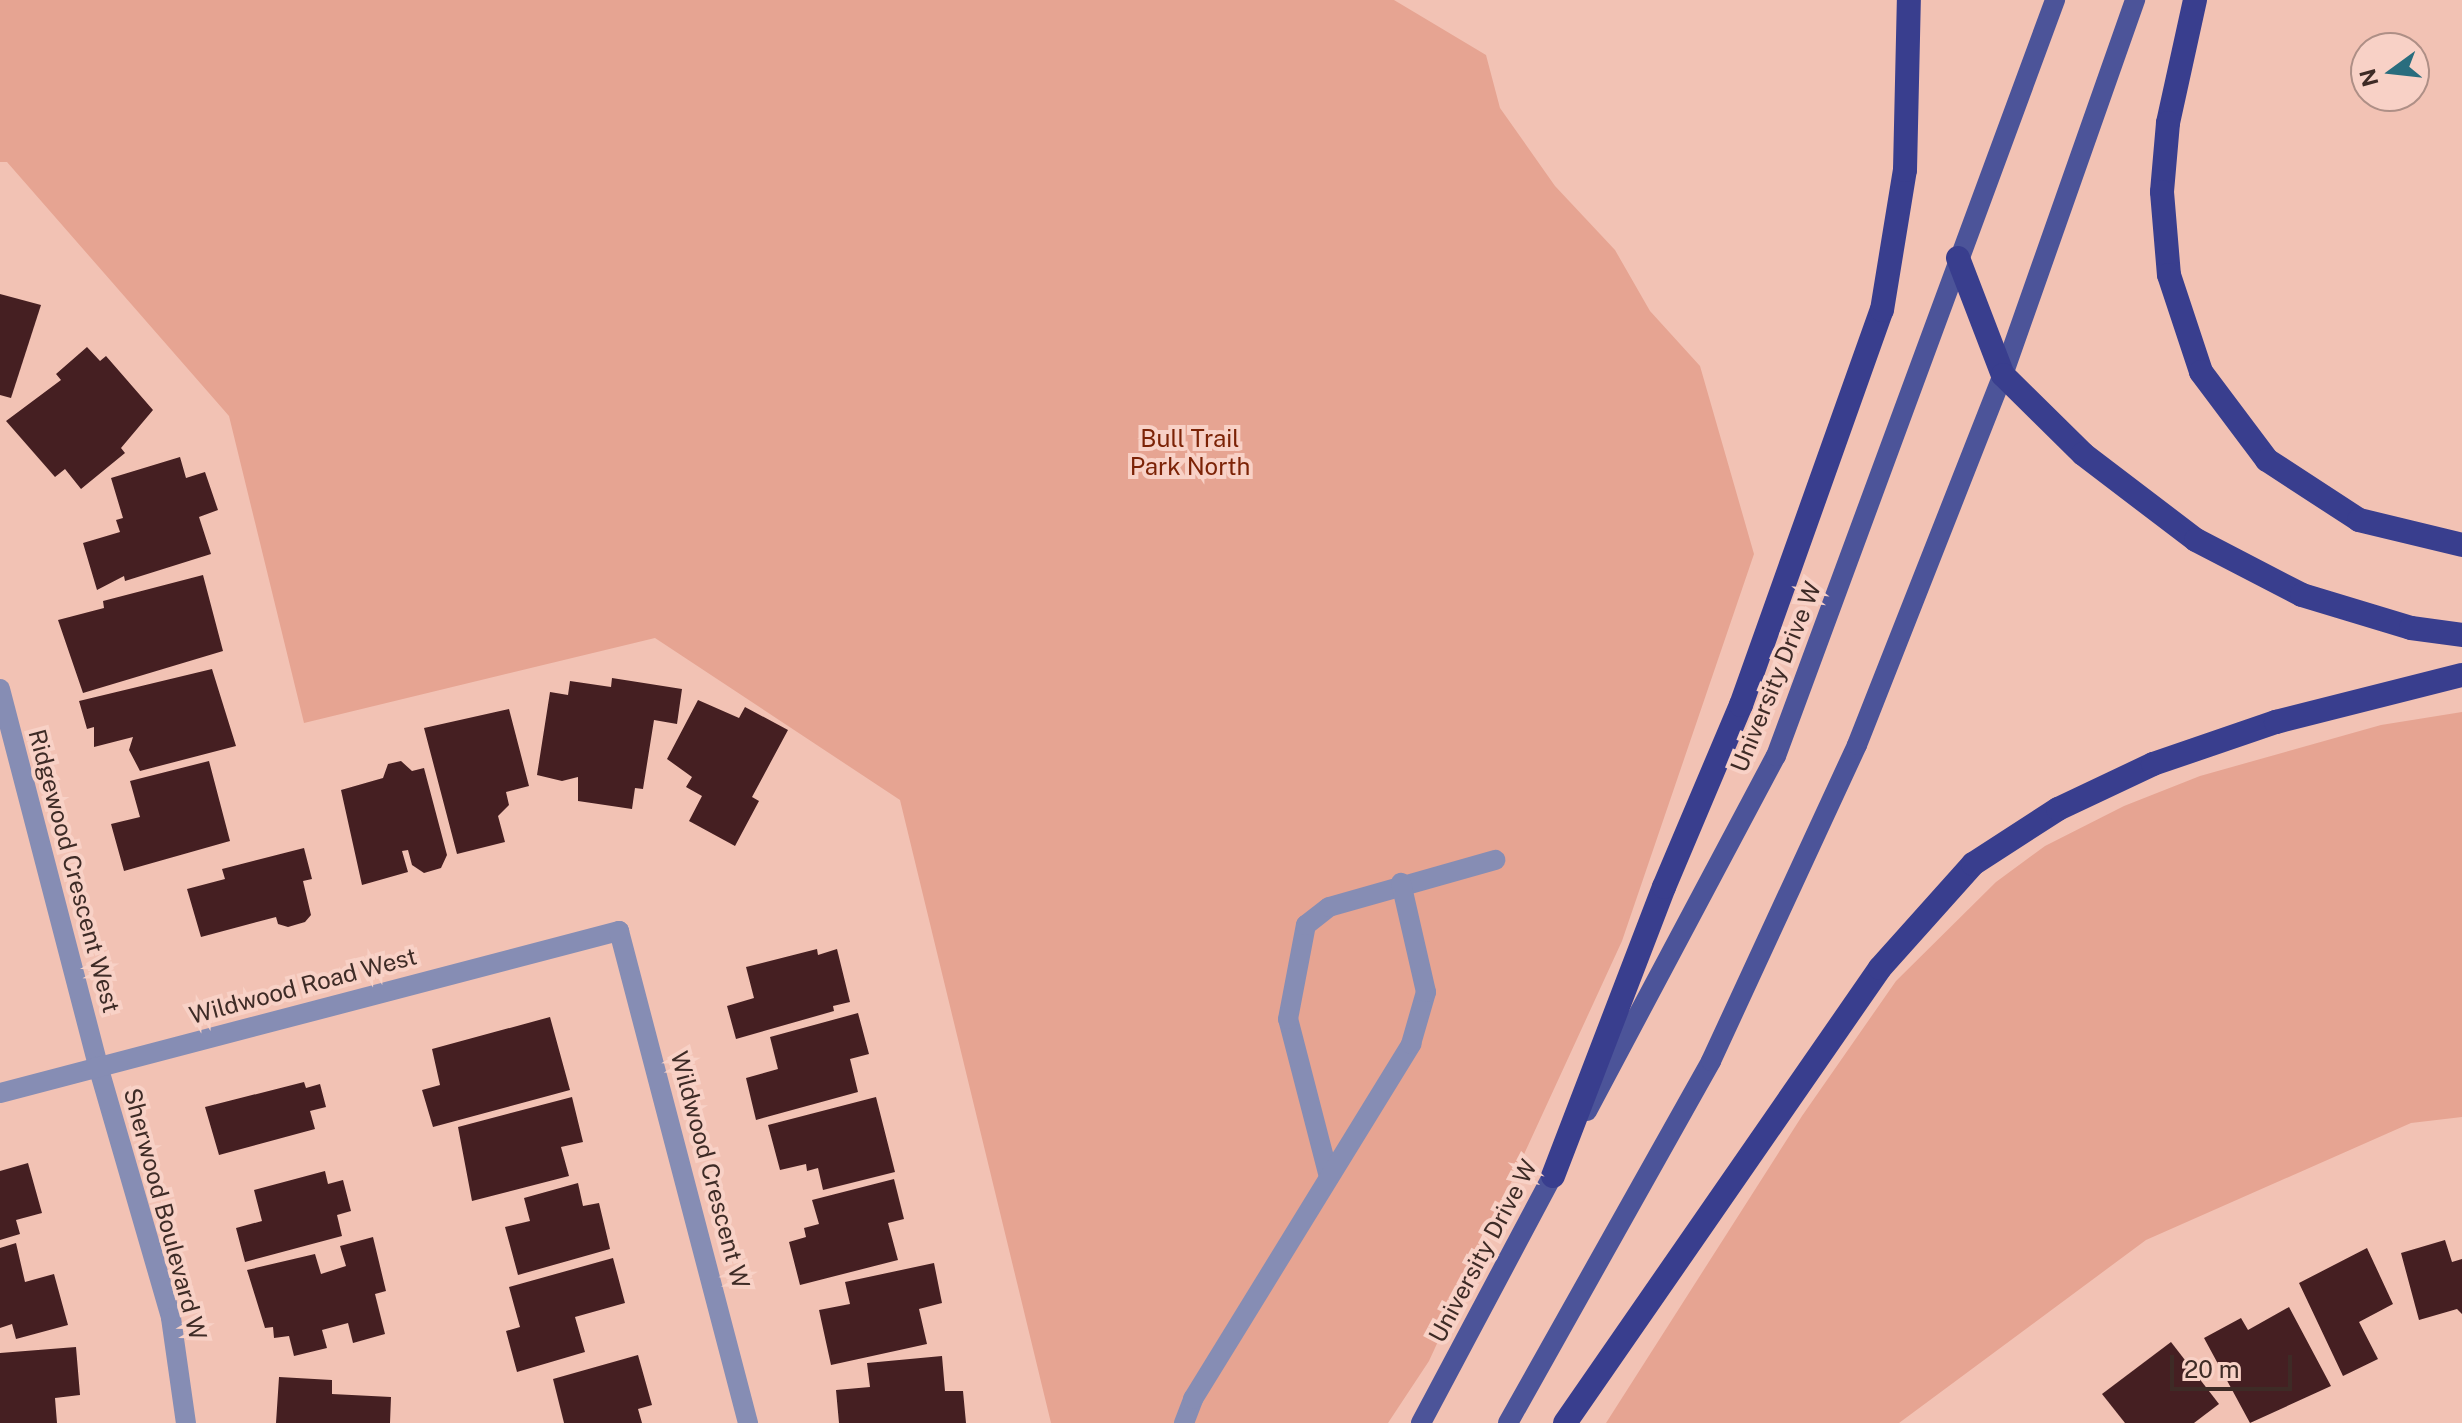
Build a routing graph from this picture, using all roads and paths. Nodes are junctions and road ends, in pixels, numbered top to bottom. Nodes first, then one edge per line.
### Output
1 (1909, 0) edge
2 (2055, 0) edge
3 (2135, 0) edge
4 (2195, 0) edge
5 (1958, 258) junction
6 (2003, 375) junction
7 (2462, 545) edge
8 (2462, 635) edge
9 (2462, 675) edge
10 (0, 689) edge
11 (1495, 860) dead end
12 (1401, 883) junction
13 (619, 931) joint
14 (98, 1066) junction
15 (0, 1093) edge
16 (1553, 1176) junction
17 (1329, 1177) junction
18 (186, 1423) edge
19 (748, 1423) edge
20 (1184, 1423) edge
21 (1421, 1423) edge
22 (1508, 1423) edge
23 (1565, 1423) edge

1 - 16 highway
2 - 5 main road, University Drive W
3 - 6 main road
4 - 7 highway
5 - 6 highway
5 - 16 main road, University Drive W
6 - 8 highway
6 - 22 main road
9 - 23 highway
10 - 14 street, Ridgewood Crescent West
11 - 12 street
12 - 17 street
12 - 17 street
13 - 14 street, Wildwood Road West
13 - 19 street, Wildwood Crescent W
14 - 15 street, Wildwood Road West
14 - 18 street, Sherwood Boulevard W
16 - 21 main road, University Drive W
17 - 20 street

